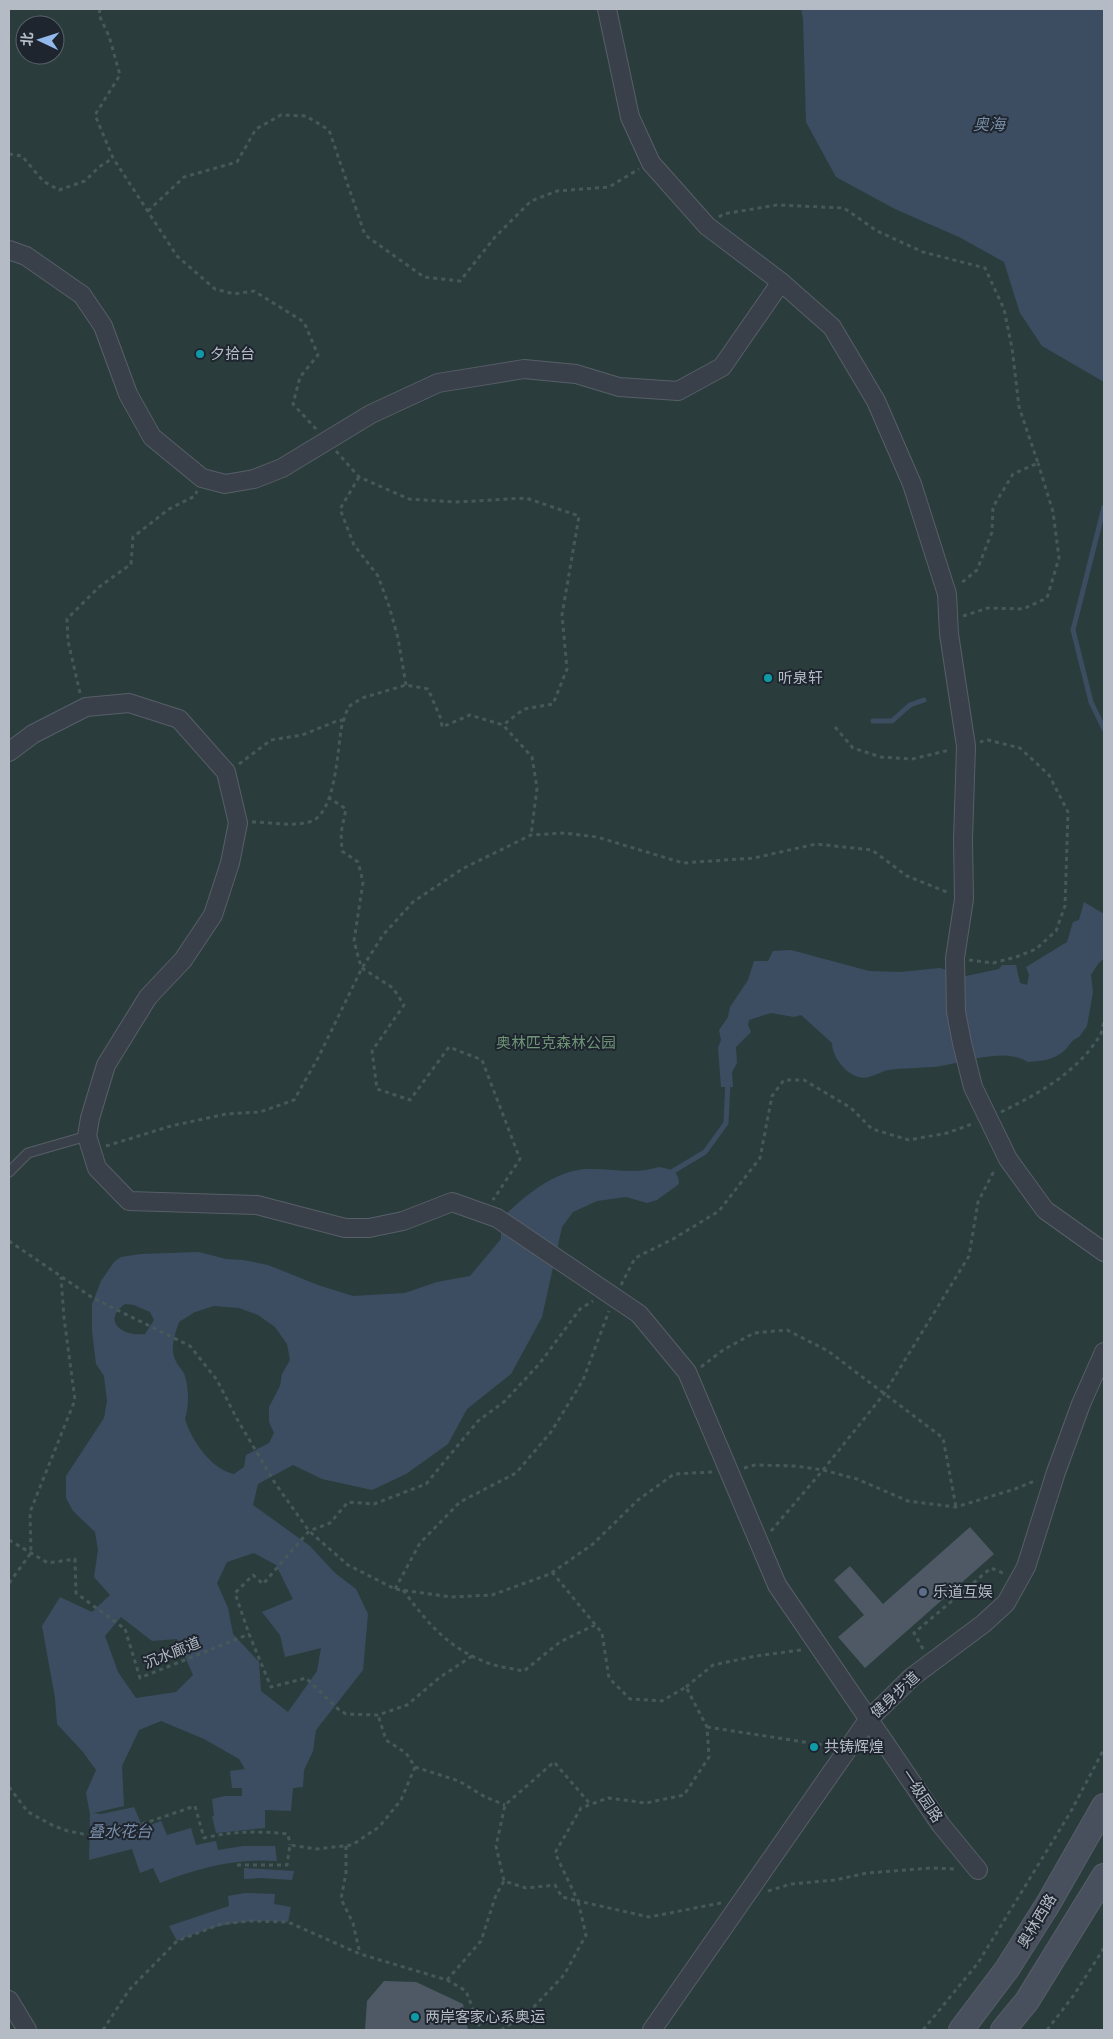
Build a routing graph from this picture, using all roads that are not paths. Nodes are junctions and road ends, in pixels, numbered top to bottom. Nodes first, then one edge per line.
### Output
1 (607, 9) edge
2 (9, 250) edge
3 (782, 282) junction
4 (9, 752) edge
5 (89, 1143) junction
6 (9, 1172) edge
7 (1104, 1252) edge
8 (1104, 1352) edge
9 (868, 1720) junction
10 (1104, 1806) edge
11 (978, 1870) road end
12 (1104, 1876) edge
13 (9, 2000) edge
14 (27, 2030) edge
15 (652, 2030) edge
16 (961, 2030) edge
17 (1003, 2030) edge

1 - 3 street
2 - 3 street
3 - 7 street
4 - 5 street
5 - 6 lane
5 - 9 street, 一级园路
8 - 9 street, 健身步道
9 - 11 street, 一级园路
9 - 15 street, 健身步道
10 - 16 main road, 奥林西路
12 - 17 main road
13 - 14 street

